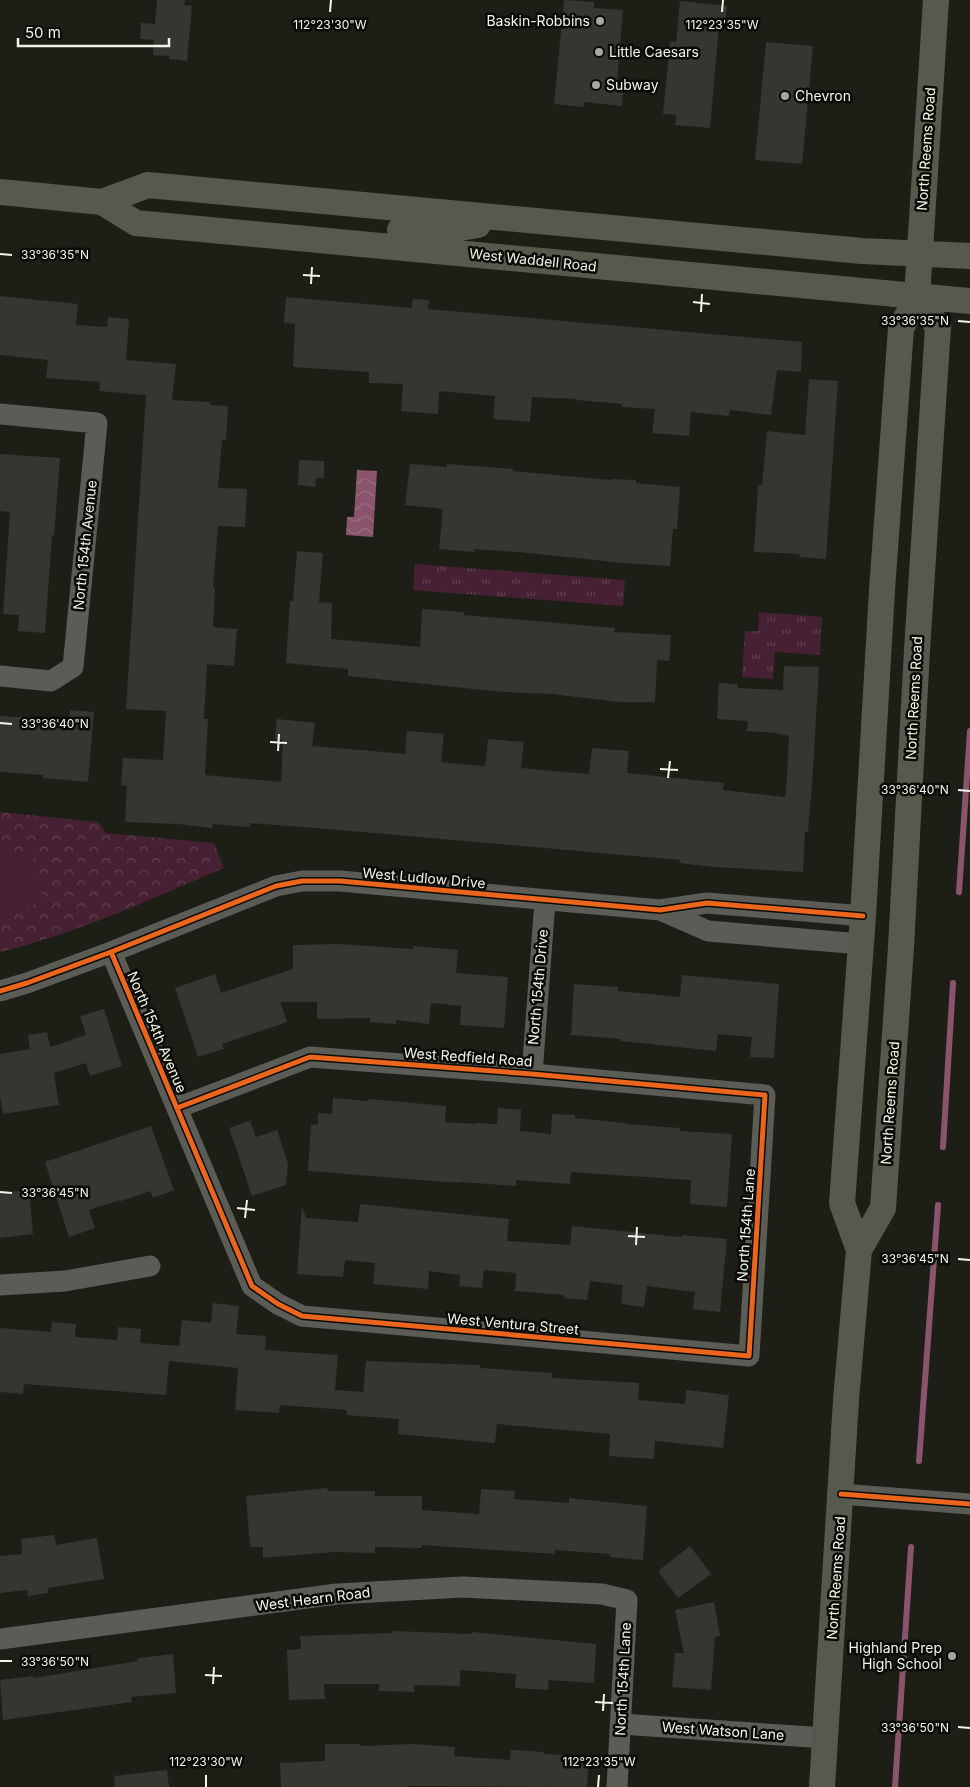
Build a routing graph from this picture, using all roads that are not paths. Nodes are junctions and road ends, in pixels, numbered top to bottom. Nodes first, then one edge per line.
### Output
1 (936, 0) edge
2 (0, 192) edge
3 (102, 202) junction
4 (518, 219) junction
5 (249, 233) junction
6 (919, 254) junction
7 (970, 256) edge
8 (917, 297) junction
9 (970, 301) edge
10 (0, 414) edge
11 (0, 676) edge
12 (545, 901) junction
13 (660, 910) junction
14 (863, 916) junction
15 (861, 944) junction
16 (111, 952) junction
17 (0, 991) edge
18 (532, 1074) junction
19 (765, 1095) joint
20 (177, 1108) junction
21 (859, 1250) junction
22 (150, 1266) dead end
23 (0, 1284) edge
24 (278, 1304) joint
25 (749, 1356) joint
26 (841, 1494) junction
27 (970, 1504) edge
28 (628, 1600) joint
29 (0, 1639) edge
30 (621, 1724) junction
31 (825, 1738) junction
32 (617, 1787) edge
33 (822, 1787) edge

1 - 6 main road, North Reems Road
2 - 3 main road, West Waddell Road
3 - 4 main road, West Waddell Road
3 - 5 main road, West Waddell Road
4 - 5 main road
4 - 6 main road, West Waddell Road
5 - 8 main road, West Waddell Road
6 - 7 main road, West Waddell Road
6 - 8 main road, North Reems Road
8 - 9 main road, West Waddell Road
8 - 14 main road, North Reems Road
8 - 21 main road, North Reems Road
10 - 11 street, North 154th Avenue
12 - 13 street, West Ludlow Drive
12 - 16 street, West Ludlow Drive
12 - 18 street, North 154th Drive
13 - 14 street, West Ludlow Drive
13 - 15 street, West Ludlow Drive
14 - 15 main road, North Reems Road
15 - 21 main road, North Reems Road
16 - 17 street, West Ludlow Drive
16 - 20 street, North 154th Avenue
18 - 19 street, West Redfield Road
18 - 20 street, West Redfield Road
19 - 25 street, North 154th Lane
20 - 24 street, North 154th Avenue
21 - 26 main road, North Reems Road
22 - 23 street
24 - 25 street, West Ventura Street
26 - 27 street
26 - 31 main road, North Reems Road
28 - 29 street, West Hearn Road
28 - 30 street, North 154th Lane
30 - 31 street, West Watson Lane
30 - 32 street, North 154th Lane
31 - 33 main road, North Reems Road

